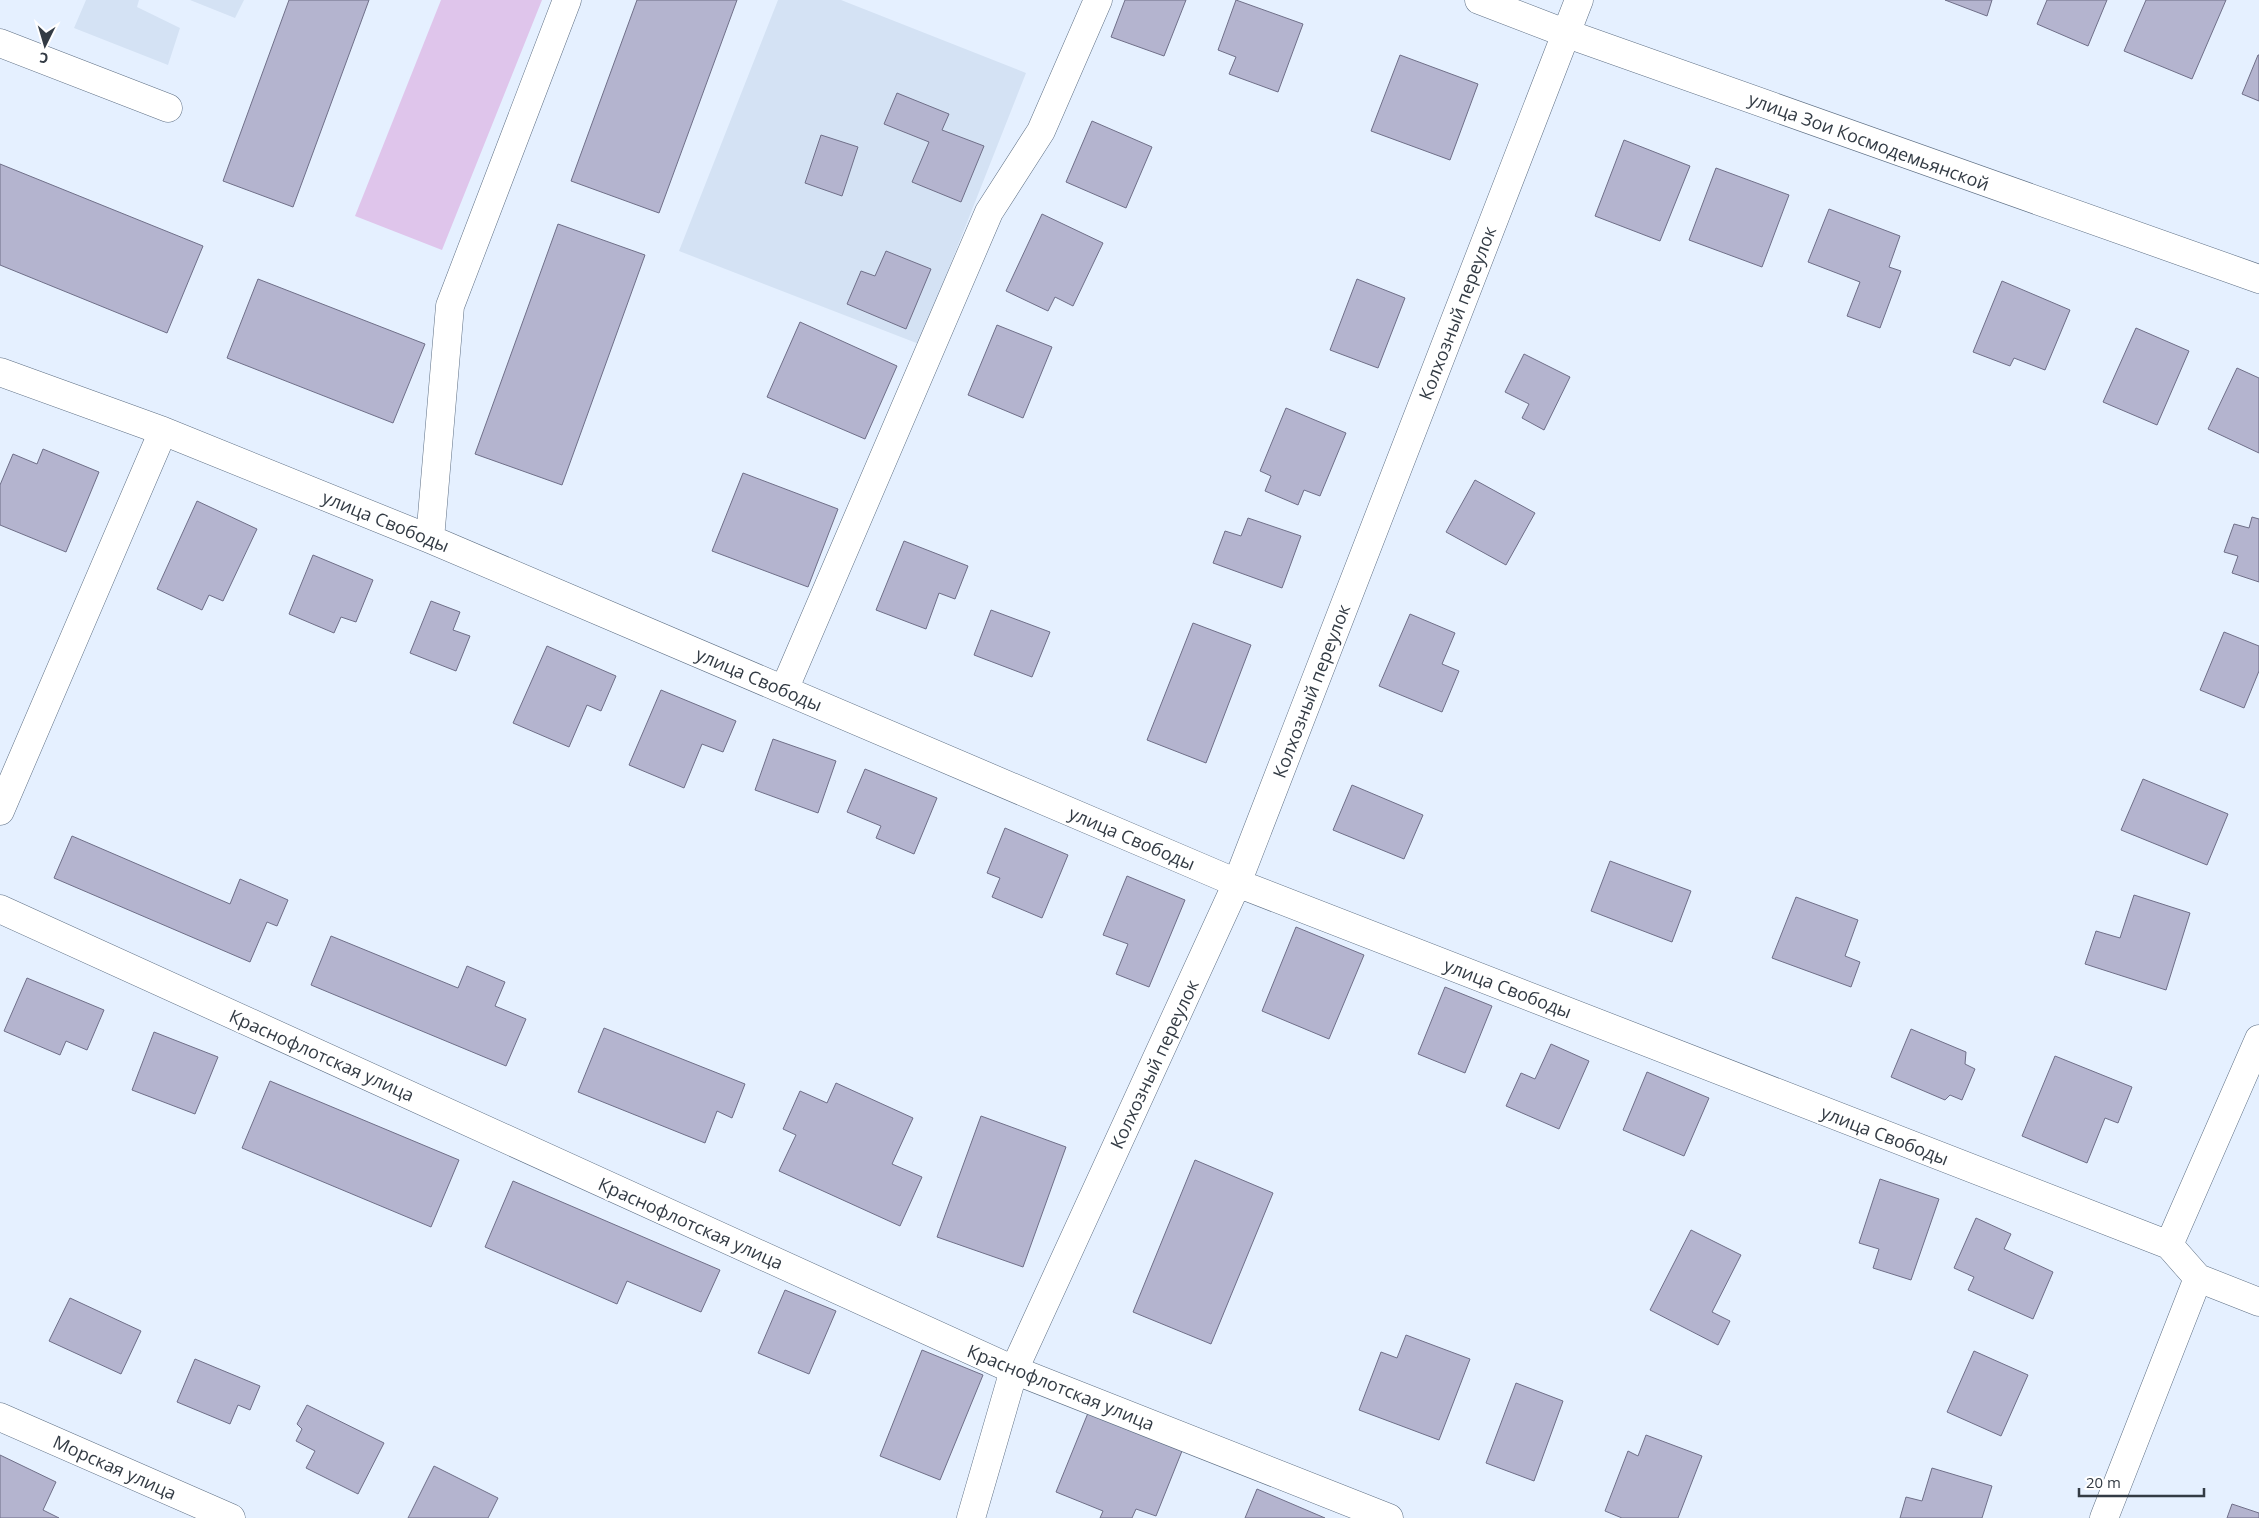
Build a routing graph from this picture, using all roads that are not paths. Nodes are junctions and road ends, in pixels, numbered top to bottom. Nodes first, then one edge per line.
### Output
1 (566, 0) edge
2 (1098, 0) edge
3 (1479, 0) edge
4 (1579, 0) edge
5 (1565, 33) junction
6 (0, 43) edge
7 (168, 108) dead end
8 (2259, 279) edge
9 (0, 372) edge
10 (163, 431) junction
11 (430, 539) junction
12 (784, 690) junction
13 (0, 811) edge
14 (1237, 883) junction
15 (0, 909) edge
16 (2259, 1039) edge
17 (2169, 1245) junction
18 (2198, 1278) junction
19 (2259, 1302) edge
20 (1014, 1370) junction
21 (0, 1417) edge
22 (231, 1518) edge
23 (971, 1518) edge
24 (1389, 1518) edge
25 (2104, 1518) edge

1 - 11 street
2 - 12 street
3 - 5 street, улица Зои Космодемьянской
4 - 5 street, Колхозный переулок
5 - 8 street, улица Зои Космодемьянской
5 - 14 street, Колхозный переулок
6 - 7 street
9 - 10 street, улица Свободы
10 - 11 street, улица Свободы
10 - 13 street
11 - 12 street, улица Свободы
12 - 14 street, улица Свободы
14 - 17 street, улица Свободы
14 - 20 street, Колхозный переулок
15 - 20 street, Краснофлотская улица
16 - 17 street
17 - 18 street, улица Свободы
18 - 19 street, улица Свободы
18 - 25 street
20 - 23 street
20 - 24 street, Краснофлотская улица
21 - 22 street, Морская улица

